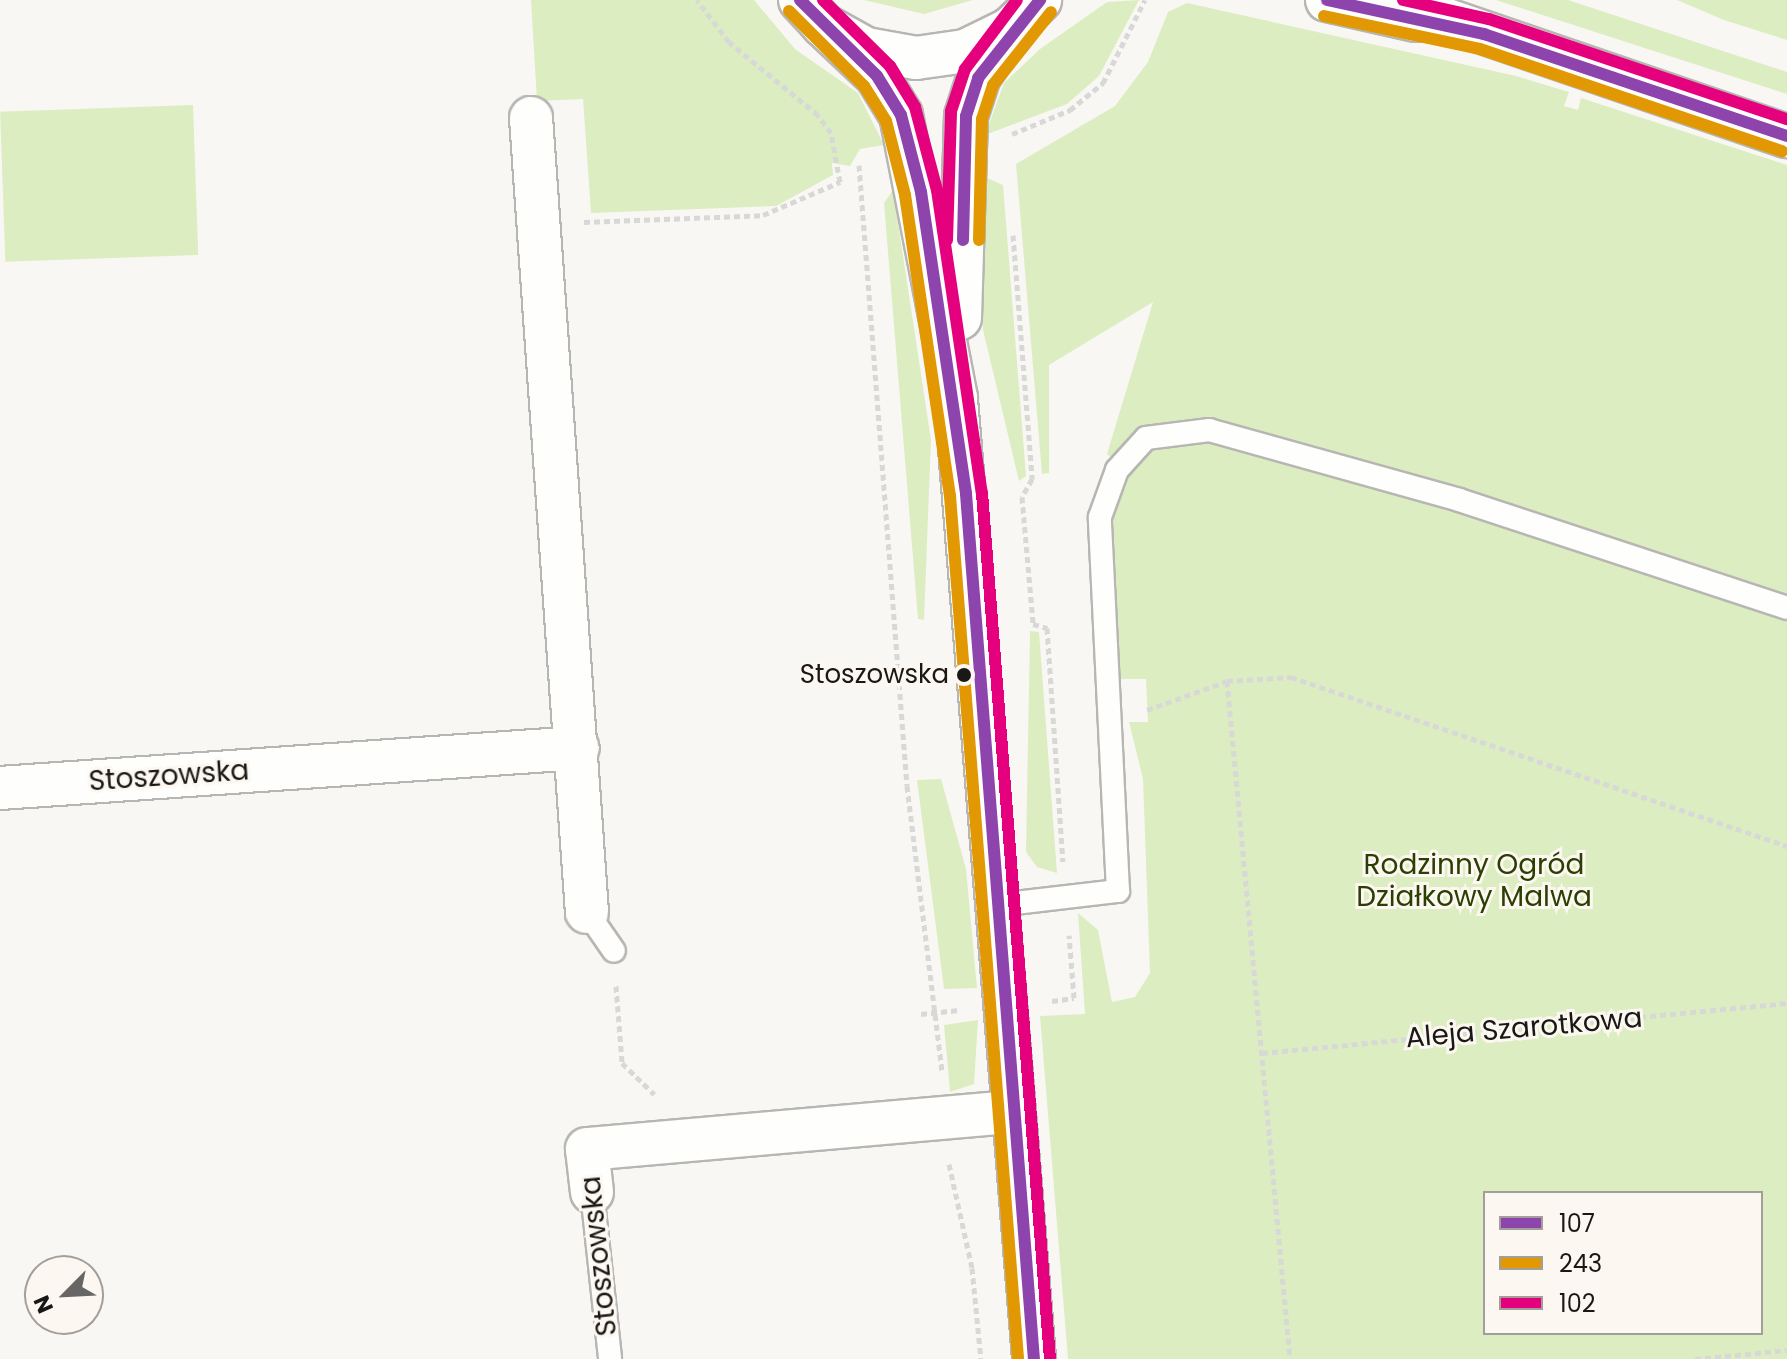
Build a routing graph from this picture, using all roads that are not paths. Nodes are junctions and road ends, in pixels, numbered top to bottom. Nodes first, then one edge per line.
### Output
1 (1040, 0) edge
2 (1327, 0) edge
3 (1389, 0) edge
4 (811, 13) edge
5 (1010, 29) junction
6 (1484, 34) junction
7 (531, 118) dead end
8 (1787, 136) edge
9 (956, 399) junction
10 (1787, 608) edge
11 (578, 748) junction
12 (0, 788) edge
13 (998, 905) junction
14 (587, 912) joint
15 (614, 951) road end
16 (1013, 1112) junction
17 (592, 1192) joint
18 (610, 1359) edge
19 (1034, 1359) edge

1 - 5 street
2 - 6 street
3 - 6 street
4 - 5 street
4 - 9 street
5 - 9 street
6 - 8 street
7 - 11 street
9 - 13 street
10 - 13 lane
11 - 12 street, Stoszowska
11 - 14 street
13 - 16 street
14 - 15 lane
16 - 17 street, Stoszowska
16 - 19 street
17 - 18 lane, Stoszowska

